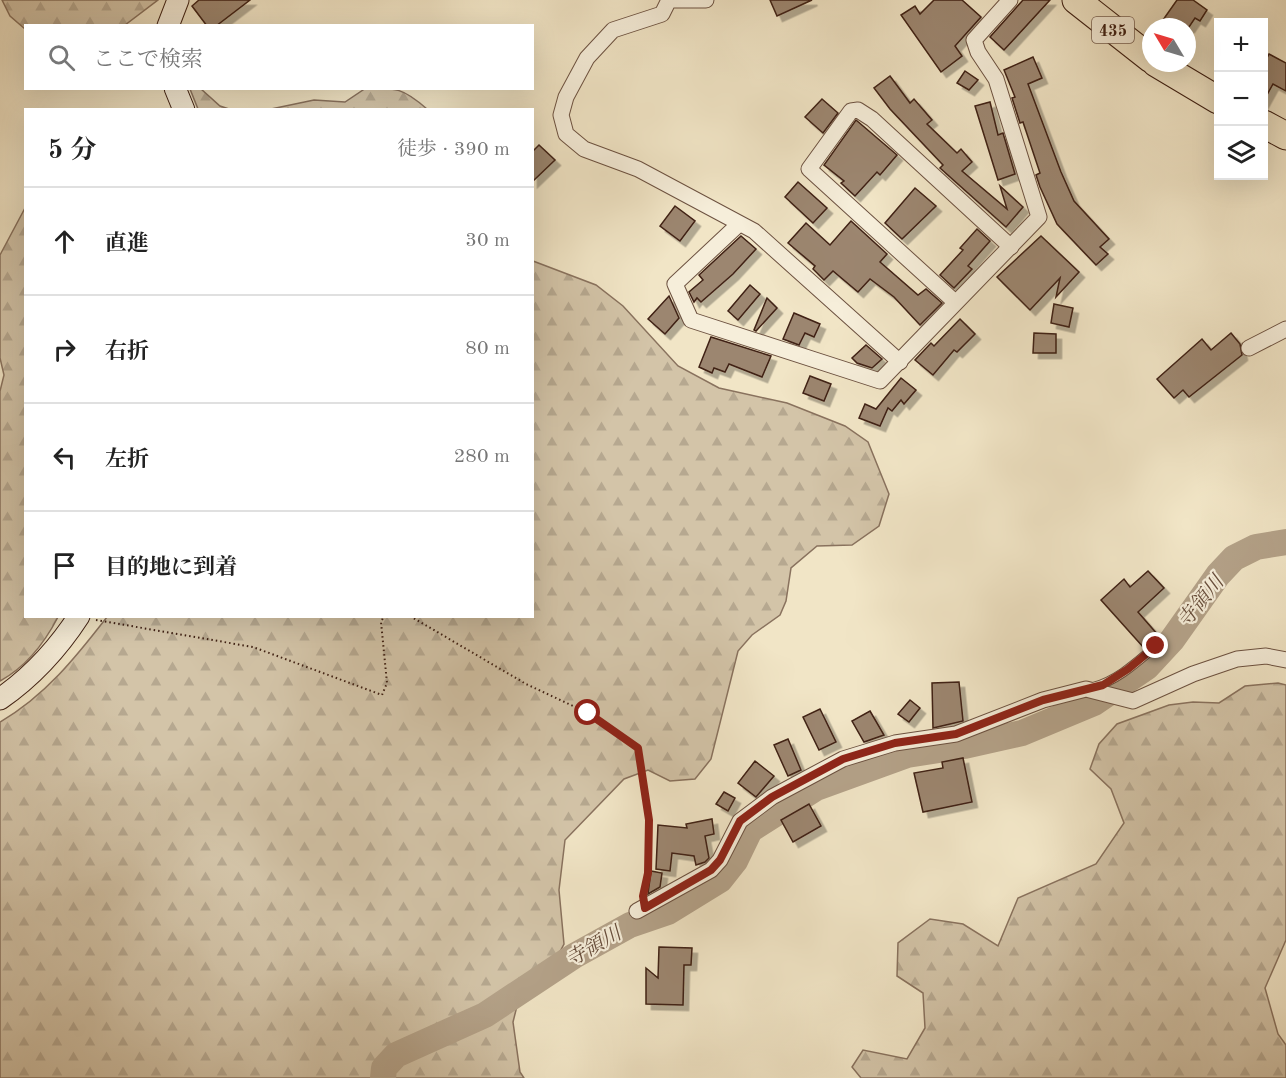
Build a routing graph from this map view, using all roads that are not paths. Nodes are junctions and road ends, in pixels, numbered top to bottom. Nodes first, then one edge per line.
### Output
1 (178, 0) edge
2 (669, 0) edge
3 (706, 0) edge
4 (1010, 0) edge
5 (1076, 0) edge
6 (169, 24) edge
7 (1142, 52) edge
8 (1171, 72) edge
9 (176, 90) edge
10 (1214, 98) edge
11 (183, 108) edge
12 (1267, 126) edge
13 (1286, 136) edge
14 (739, 224) junction
15 (1011, 247) junction
16 (956, 302) junction
17 (1286, 329) edge
18 (1249, 348) dead end
19 (900, 362) junction
20 (78, 618) edge
21 (1156, 646) dead end
22 (1286, 660) edge
23 (1089, 690) junction
24 (0, 699) edge
25 (641, 909) road end

1 - 6 street
2 - 3 street
2 - 14 street
4 - 15 street
5 - 7 highway, 435
8 - 10 highway
9 - 11 street
12 - 13 highway
14 - 19 street
14 - 19 street
15 - 16 street
15 - 16 street
16 - 19 street
17 - 18 street
20 - 24 street
21 - 23 lane
22 - 23 street
23 - 25 street

